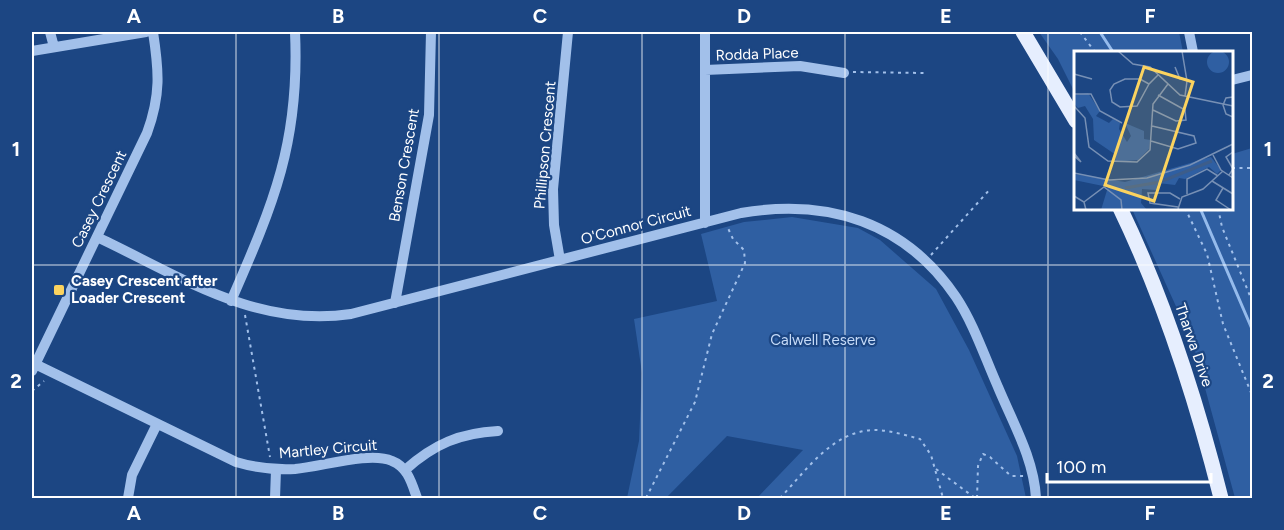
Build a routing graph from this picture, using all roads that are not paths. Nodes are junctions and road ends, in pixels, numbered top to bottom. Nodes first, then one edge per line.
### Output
1 (50, 32) edge
2 (146, 32) edge
3 (153, 32) edge
4 (295, 32) edge
5 (432, 32) edge
6 (568, 32) edge
7 (705, 32) edge
8 (1023, 32) edge
9 (1189, 32) edge
10 (54, 47) junction
11 (32, 51) edge
12 (1193, 51) edge
13 (705, 70) junction
14 (844, 73) road end
15 (1252, 75) edge
16 (1233, 80) edge
17 (1074, 118) edge
18 (1121, 210) edge
19 (705, 223) junction
20 (97, 237) junction
21 (560, 260) junction
22 (231, 301) junction
23 (396, 303) junction
24 (33, 368) edge
25 (157, 424) junction
26 (498, 431) dead end
27 (273, 469) junction
28 (405, 470) junction
29 (128, 498) edge
30 (275, 498) edge
31 (417, 498) edge
32 (1036, 498) edge
33 (1221, 498) edge

1 - 10 street
2 - 10 street
3 - 20 street, Casey Crescent
4 - 22 street
5 - 23 street, Benson Crescent
6 - 21 street, Phillipson Crescent
7 - 13 street
8 - 17 main road
9 - 12 street
10 - 11 street
13 - 14 street, Rodda Place
13 - 19 street
15 - 16 street
18 - 33 main road, Tharwa Drive
19 - 21 street, O'Connor Circuit
19 - 32 street, O'Connor Circuit
20 - 22 street, O'Connor Circuit
20 - 24 street, Casey Crescent
21 - 23 street, O'Connor Circuit
22 - 23 street, O'Connor Circuit
24 - 25 street, Martley Circuit
25 - 27 street, Martley Circuit
25 - 29 street
26 - 28 street
27 - 28 street, Martley Circuit
27 - 30 street
28 - 31 street

